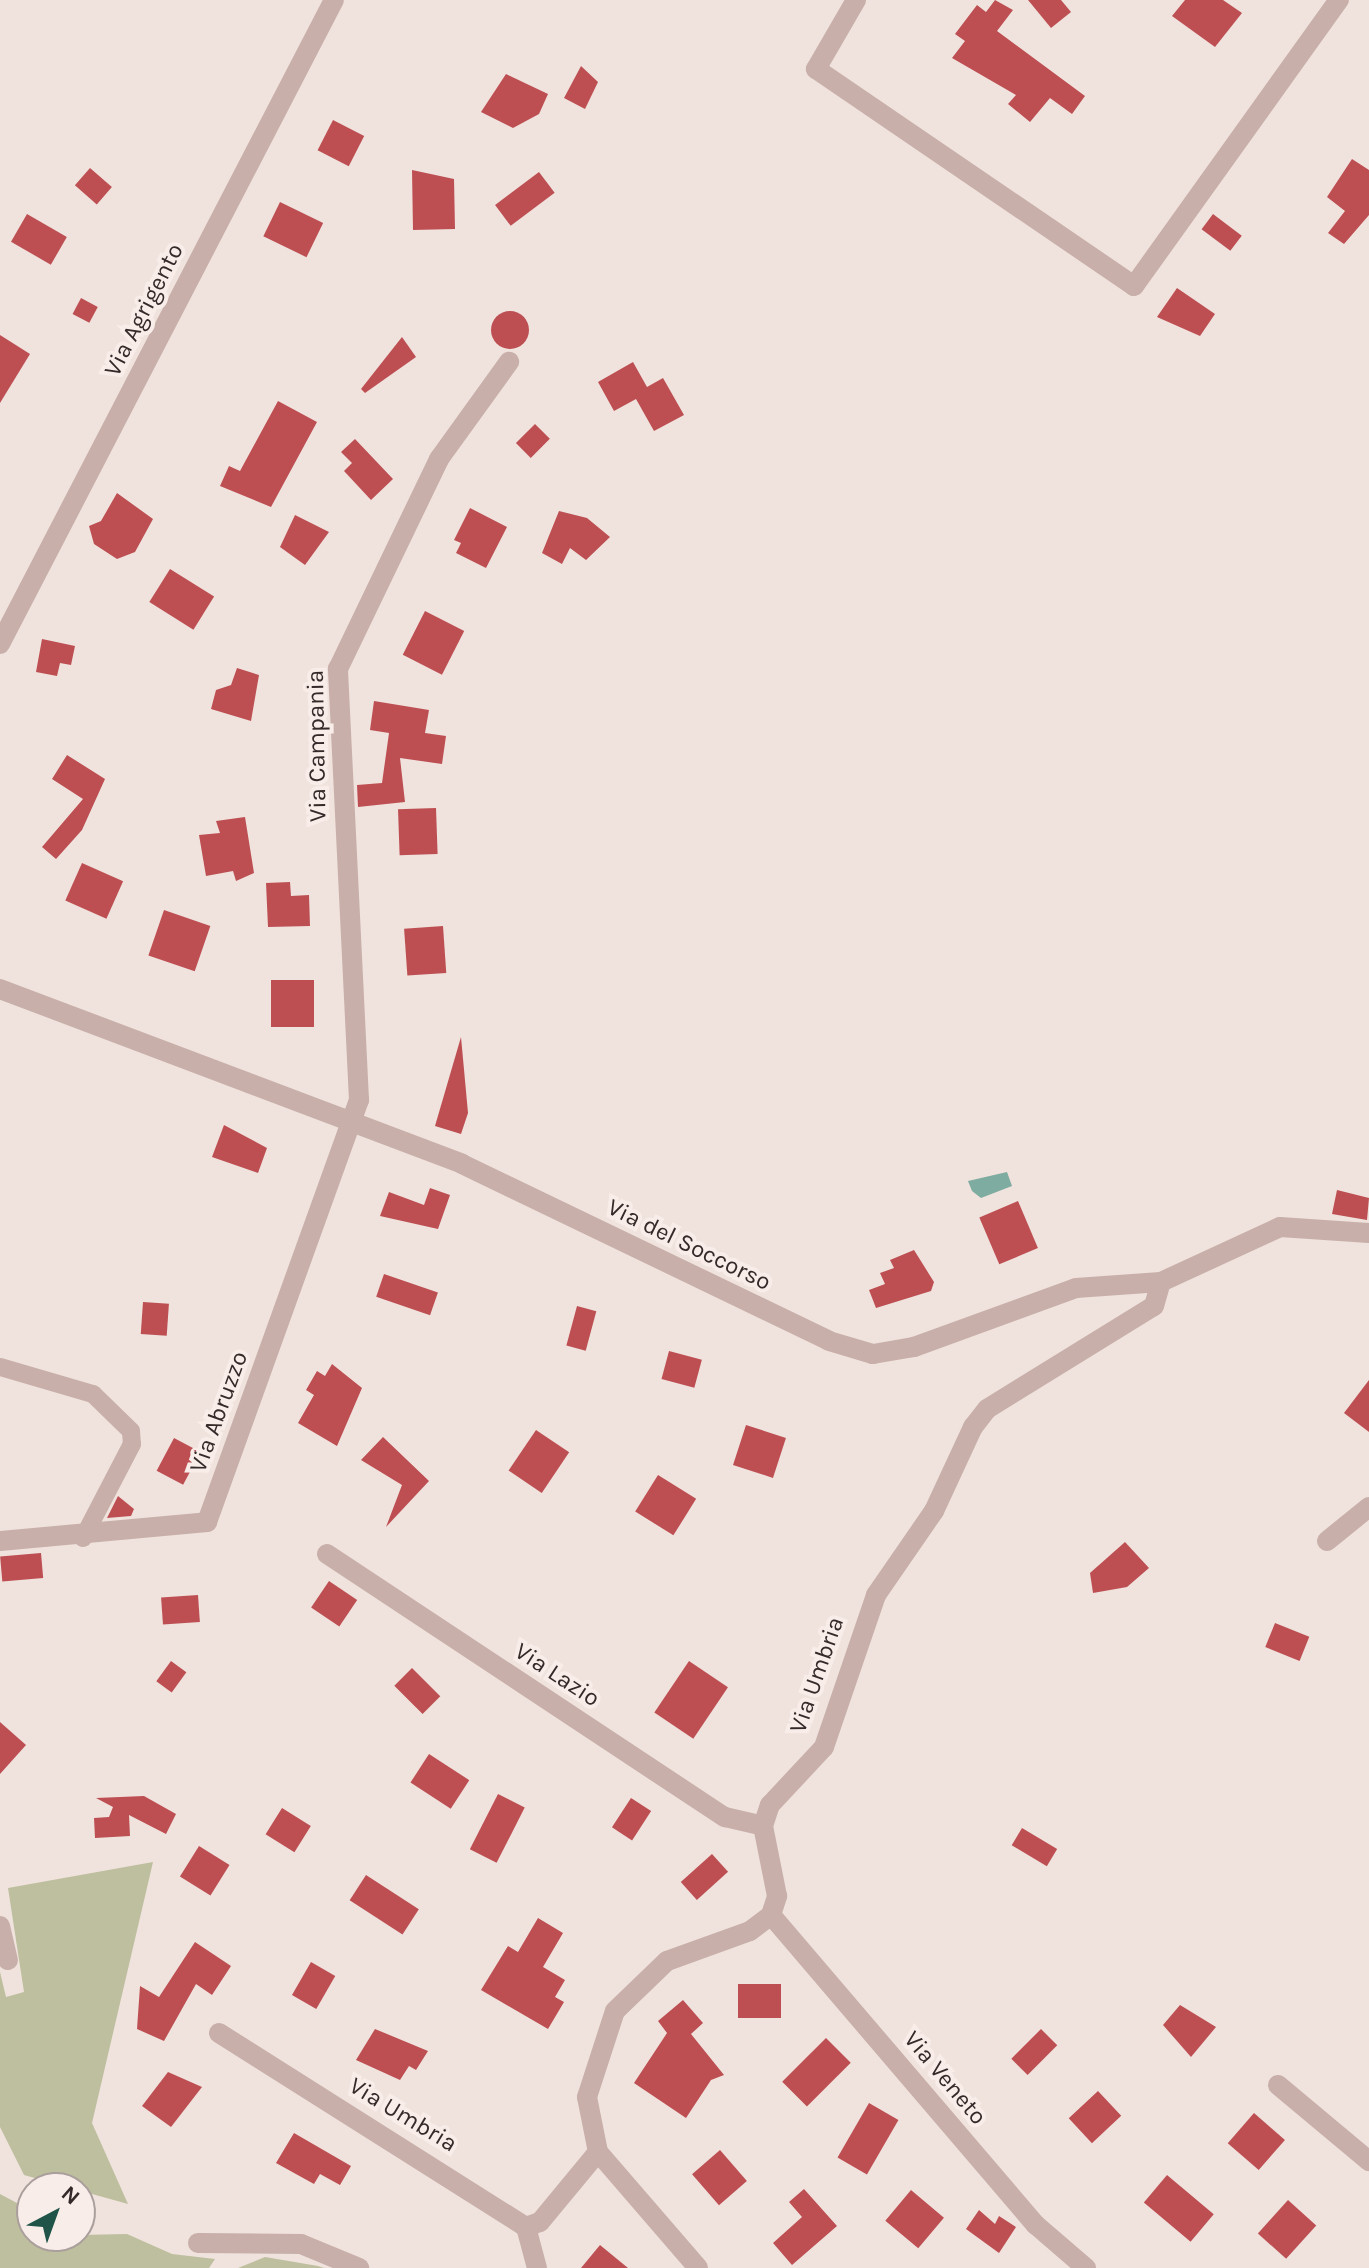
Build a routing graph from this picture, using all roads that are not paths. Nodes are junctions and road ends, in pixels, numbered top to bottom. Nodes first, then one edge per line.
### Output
1 (334, 0) edge
2 (856, 0) edge
3 (1339, 0) edge
4 (509, 362) dead end
5 (0, 644) edge
6 (0, 989) edge
7 (350, 1124) junction
8 (1369, 1233) edge
9 (1161, 1282) junction
10 (0, 1367) edge
11 (1369, 1507) edge
12 (83, 1538) junction
13 (0, 1541) edge
14 (1327, 1541) dead end
15 (327, 1554) dead end
16 (763, 1826) junction
17 (771, 1915) junction
18 (0, 1926) edge
19 (8, 1960) dead end
20 (219, 2033) dead end
21 (1278, 2085) dead end
22 (598, 2152) junction
23 (1369, 2161) edge
24 (526, 2227) junction
25 (198, 2243) dead end
26 (359, 2268) edge
27 (537, 2268) edge
28 (698, 2268) edge
29 (1086, 2268) edge

1 - 5 street, Via Agrigento
2 - 3 street
4 - 7 street, Via Campania
6 - 7 street, Via del Soccorso
7 - 9 street, Via del Soccorso
7 - 12 street, Via Abruzzo
8 - 9 street, Via del Soccorso
9 - 16 street, Via Umbria
10 - 12 street
11 - 14 street
12 - 13 street, Via Abruzzo
15 - 16 street, Via Lazio
16 - 17 street
17 - 22 street
17 - 29 street, Via Veneto
18 - 19 street
20 - 24 street, Via Umbria
21 - 23 street
22 - 24 street
22 - 28 street
24 - 27 street
25 - 26 street

